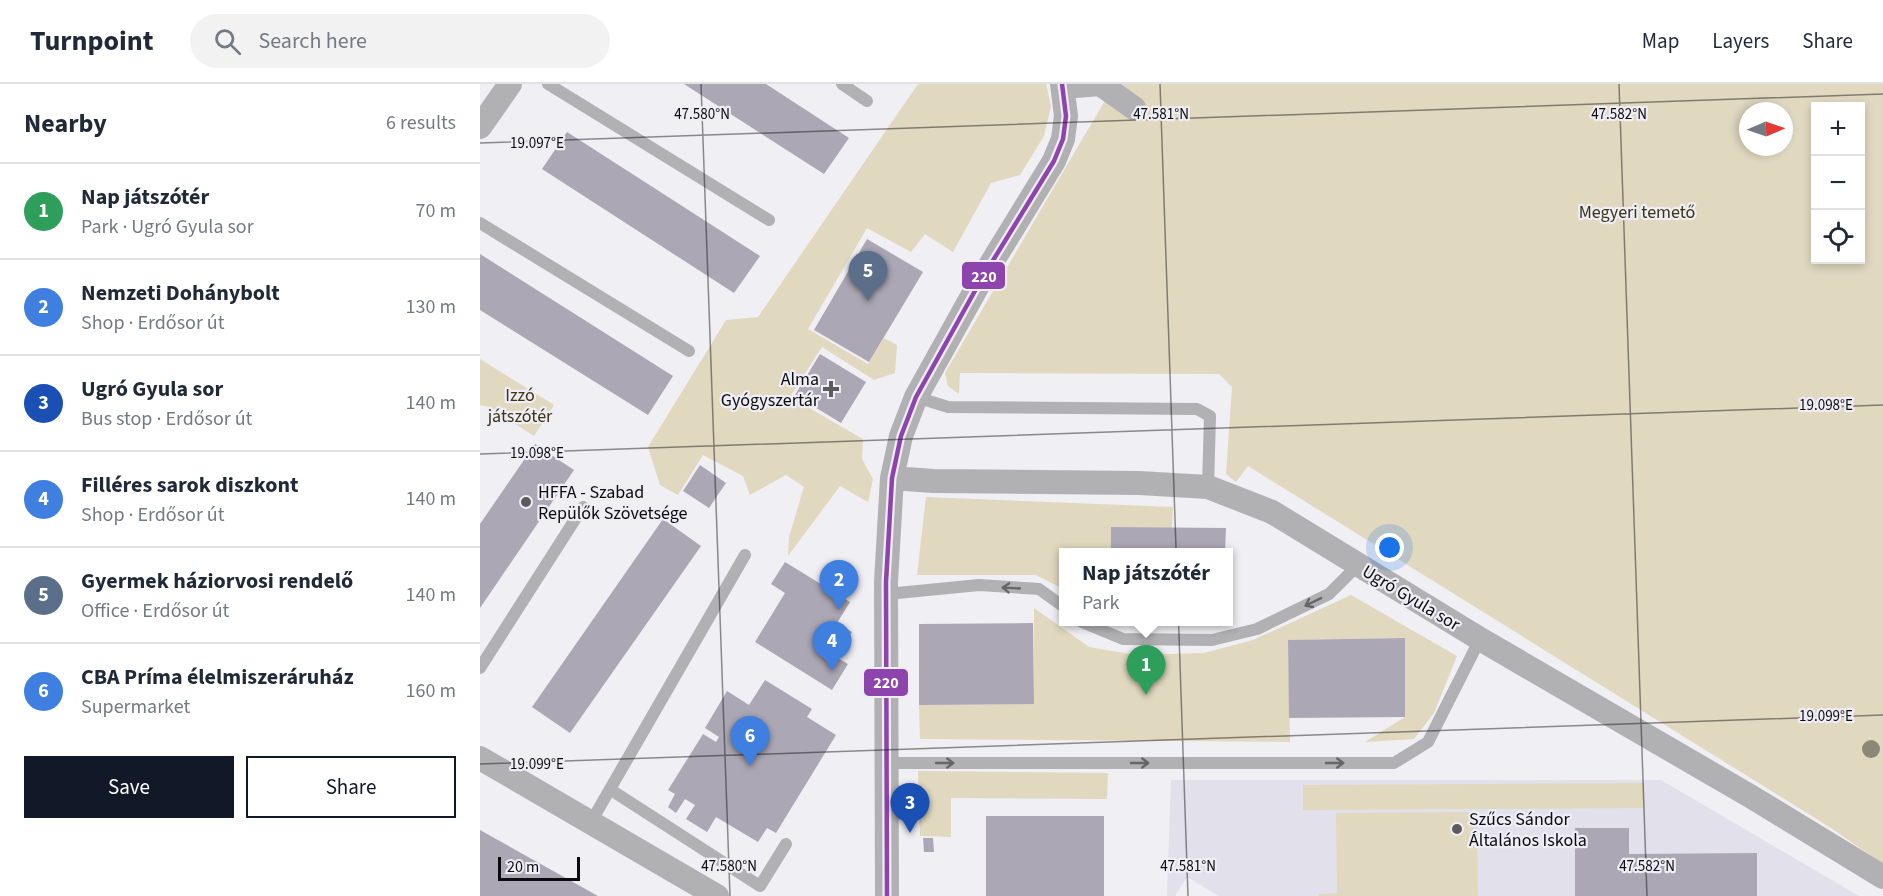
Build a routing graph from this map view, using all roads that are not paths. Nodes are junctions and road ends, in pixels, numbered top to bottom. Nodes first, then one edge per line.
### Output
1 (510, 84) edge
2 (548, 84) edge
3 (842, 84) edge
4 (1063, 86) edge
5 (867, 101) dead end
6 (1134, 108) dead end
7 (480, 127) edge
8 (769, 220) dead end
9 (480, 223) edge
10 (689, 351) dead end
11 (915, 397) junction
12 (892, 478) junction
13 (1208, 487) junction
14 (583, 507) dead end
15 (745, 555) dead end
16 (1358, 565) junction
17 (887, 594) junction
18 (1059, 603) edge
19 (1094, 626) edge
20 (1480, 639) junction
21 (480, 668) edge
22 (480, 758) edge
23 (887, 763) junction
24 (611, 790) junction
25 (591, 822) junction
26 (786, 844) dead end
27 (1883, 877) edge
28 (717, 896) edge
29 (887, 896) edge

1 - 7 street
2 - 8 lane
3 - 5 lane
4 - 6 street
4 - 11 street
9 - 10 lane
11 - 12 street
11 - 13 lane
12 - 13 street, Ugró Gyula sor
12 - 17 street
13 - 16 street, Ugró Gyula sor
14 - 21 lane
15 - 24 lane
16 -> 19 lane
16 - 20 street, Ugró Gyula sor
18 -> 17 lane
17 - 23 street
23 -> 20 lane
20 - 27 street, Ugró Gyula sor
22 - 25 street
23 - 29 street
24 - 25 lane
24 - 26 lane
25 - 28 street

